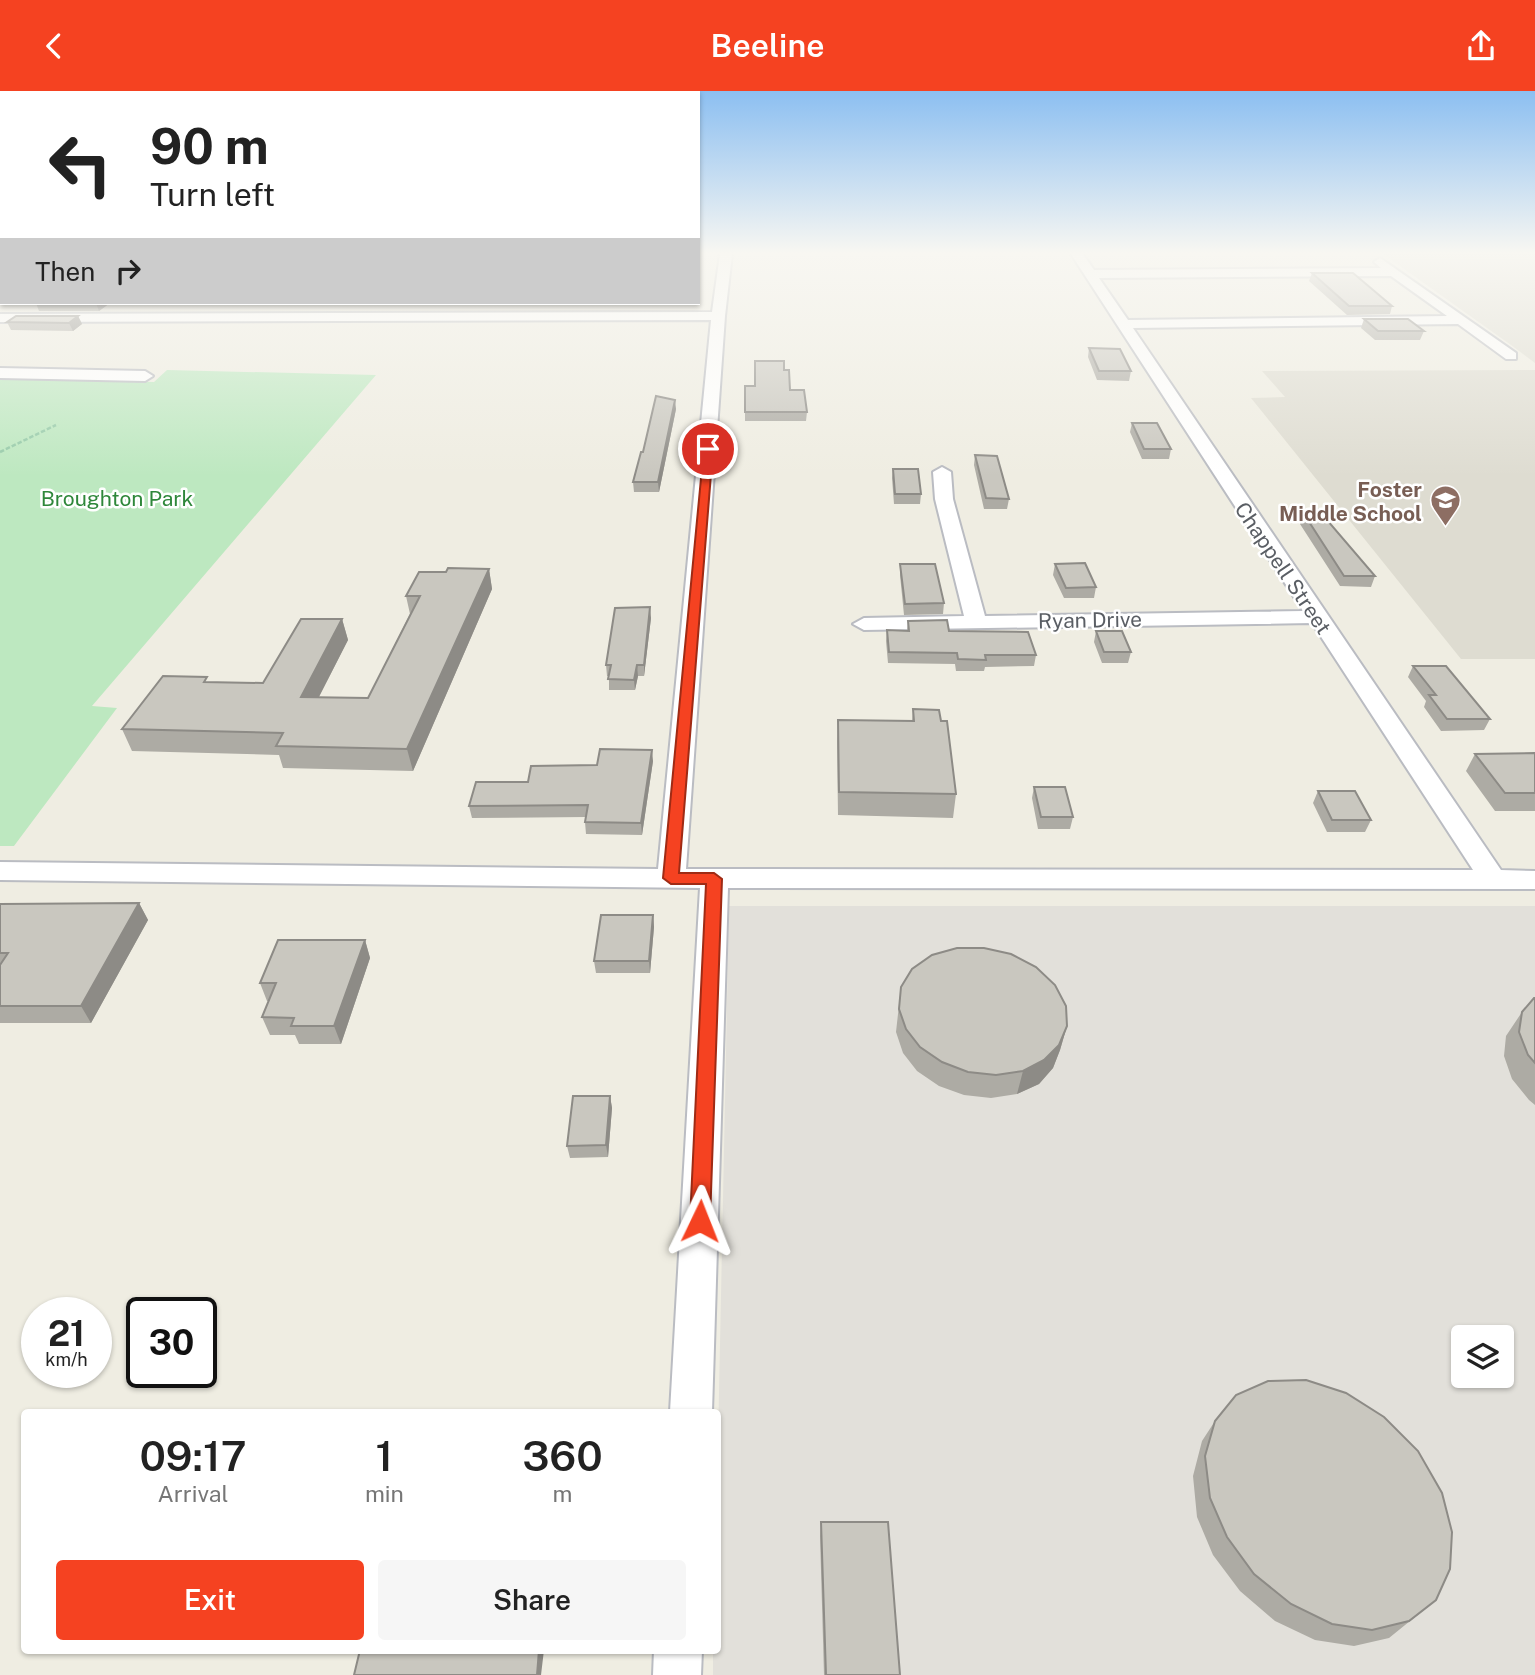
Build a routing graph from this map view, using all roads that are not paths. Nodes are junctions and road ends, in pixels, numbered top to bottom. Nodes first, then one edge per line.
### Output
1 (717, 328) edge
2 (1126, 328) edge
3 (1471, 328) edge
4 (1511, 356) dead end
5 (0, 373) edge
6 (145, 376) dead end
7 (942, 473) dead end
8 (1315, 617) junction
9 (976, 622) junction
10 (864, 624) dead end
11 (0, 871) edge
12 (671, 878) junction
13 (714, 879) junction
14 (1493, 880) junction
15 (1535, 880) edge
16 (691, 1409) edge
17 (678, 1654) edge
18 (677, 1675) edge

1 - 12 street
2 - 8 street, Chappell Street
3 - 4 street
5 - 6 street
7 - 9 street
8 - 9 street, Ryan Drive
8 - 14 street, Chappell Street
9 - 10 street, Ryan Drive
11 - 12 street
12 - 13 street
13 - 14 street
13 - 16 street
14 - 15 street
17 - 18 street

